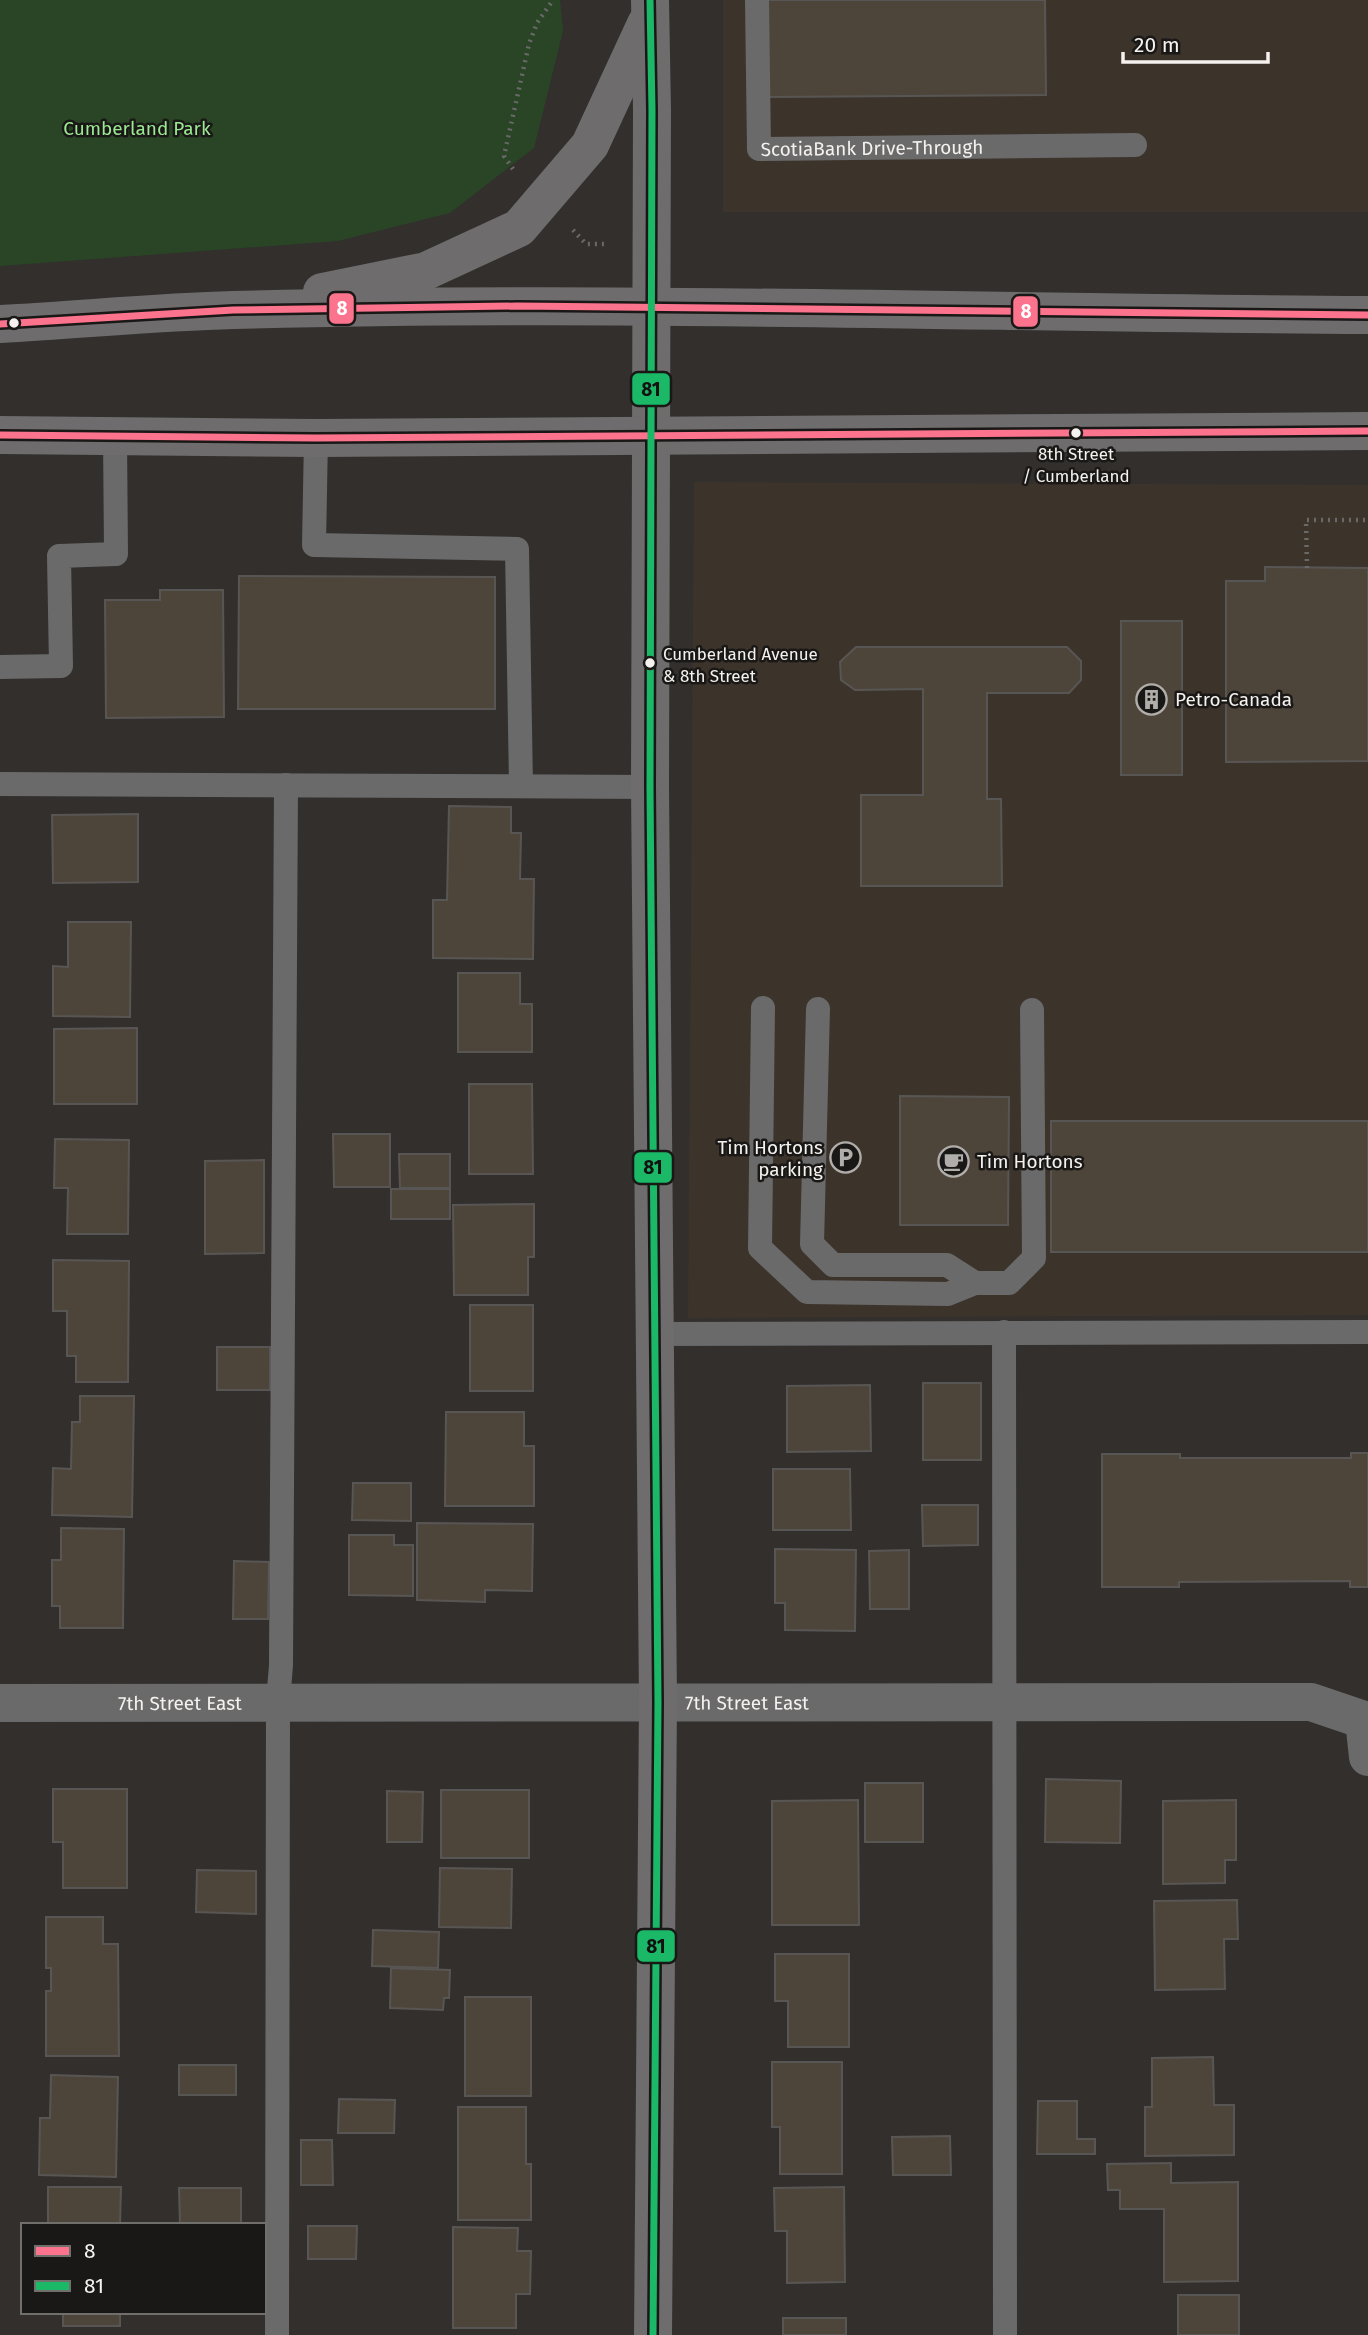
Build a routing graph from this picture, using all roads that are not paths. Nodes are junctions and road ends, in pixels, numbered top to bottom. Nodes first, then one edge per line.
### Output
1 (757, 0) edge
2 (650, 8) edge
3 (1135, 145) dead end
4 (651, 308) junction
5 (231, 310) junction
6 (1368, 315) edge
7 (0, 324) edge
8 (1368, 430) edge
9 (0, 435) edge
10 (115, 435) junction
11 (652, 436) junction
12 (316, 438) junction
13 (0, 667) edge
14 (0, 784) edge
15 (286, 785) junction
16 (521, 786) junction
17 (650, 787) junction
18 (763, 1008) dead end
19 (818, 1009) dead end
20 (1032, 1010) dead end
21 (975, 1283) junction
22 (1004, 1332) junction
23 (1368, 1332) edge
24 (655, 1334) junction
25 (278, 1702) junction
26 (658, 1702) junction
27 (0, 1703) edge
28 (1006, 1703) junction
29 (1368, 1757) edge
30 (277, 2335) edge
31 (653, 2335) edge
32 (1005, 2335) edge

1 - 3 lane, ScotiaBank Drive-Through
2 - 4 main road
2 - 5 main road
4 - 5 main road
4 - 6 main road
4 - 11 main road
5 - 7 main road
8 - 11 main road
9 - 10 main road
10 - 12 main road
10 - 13 lane
11 - 12 main road
11 - 17 main road
12 - 16 lane
14 - 15 lane
15 - 16 lane
15 - 25 lane
16 - 17 lane
17 - 24 main road
18 - 21 lane
19 - 21 lane
20 - 21 lane
22 - 23 lane
22 - 24 lane
22 - 28 lane
24 - 26 main road
25 - 26 street, 7th Street East
25 - 27 street, 7th Street East
25 - 30 lane
26 - 28 street, 7th Street East
26 - 31 main road
28 - 29 street, 7th Street East
28 - 32 lane

